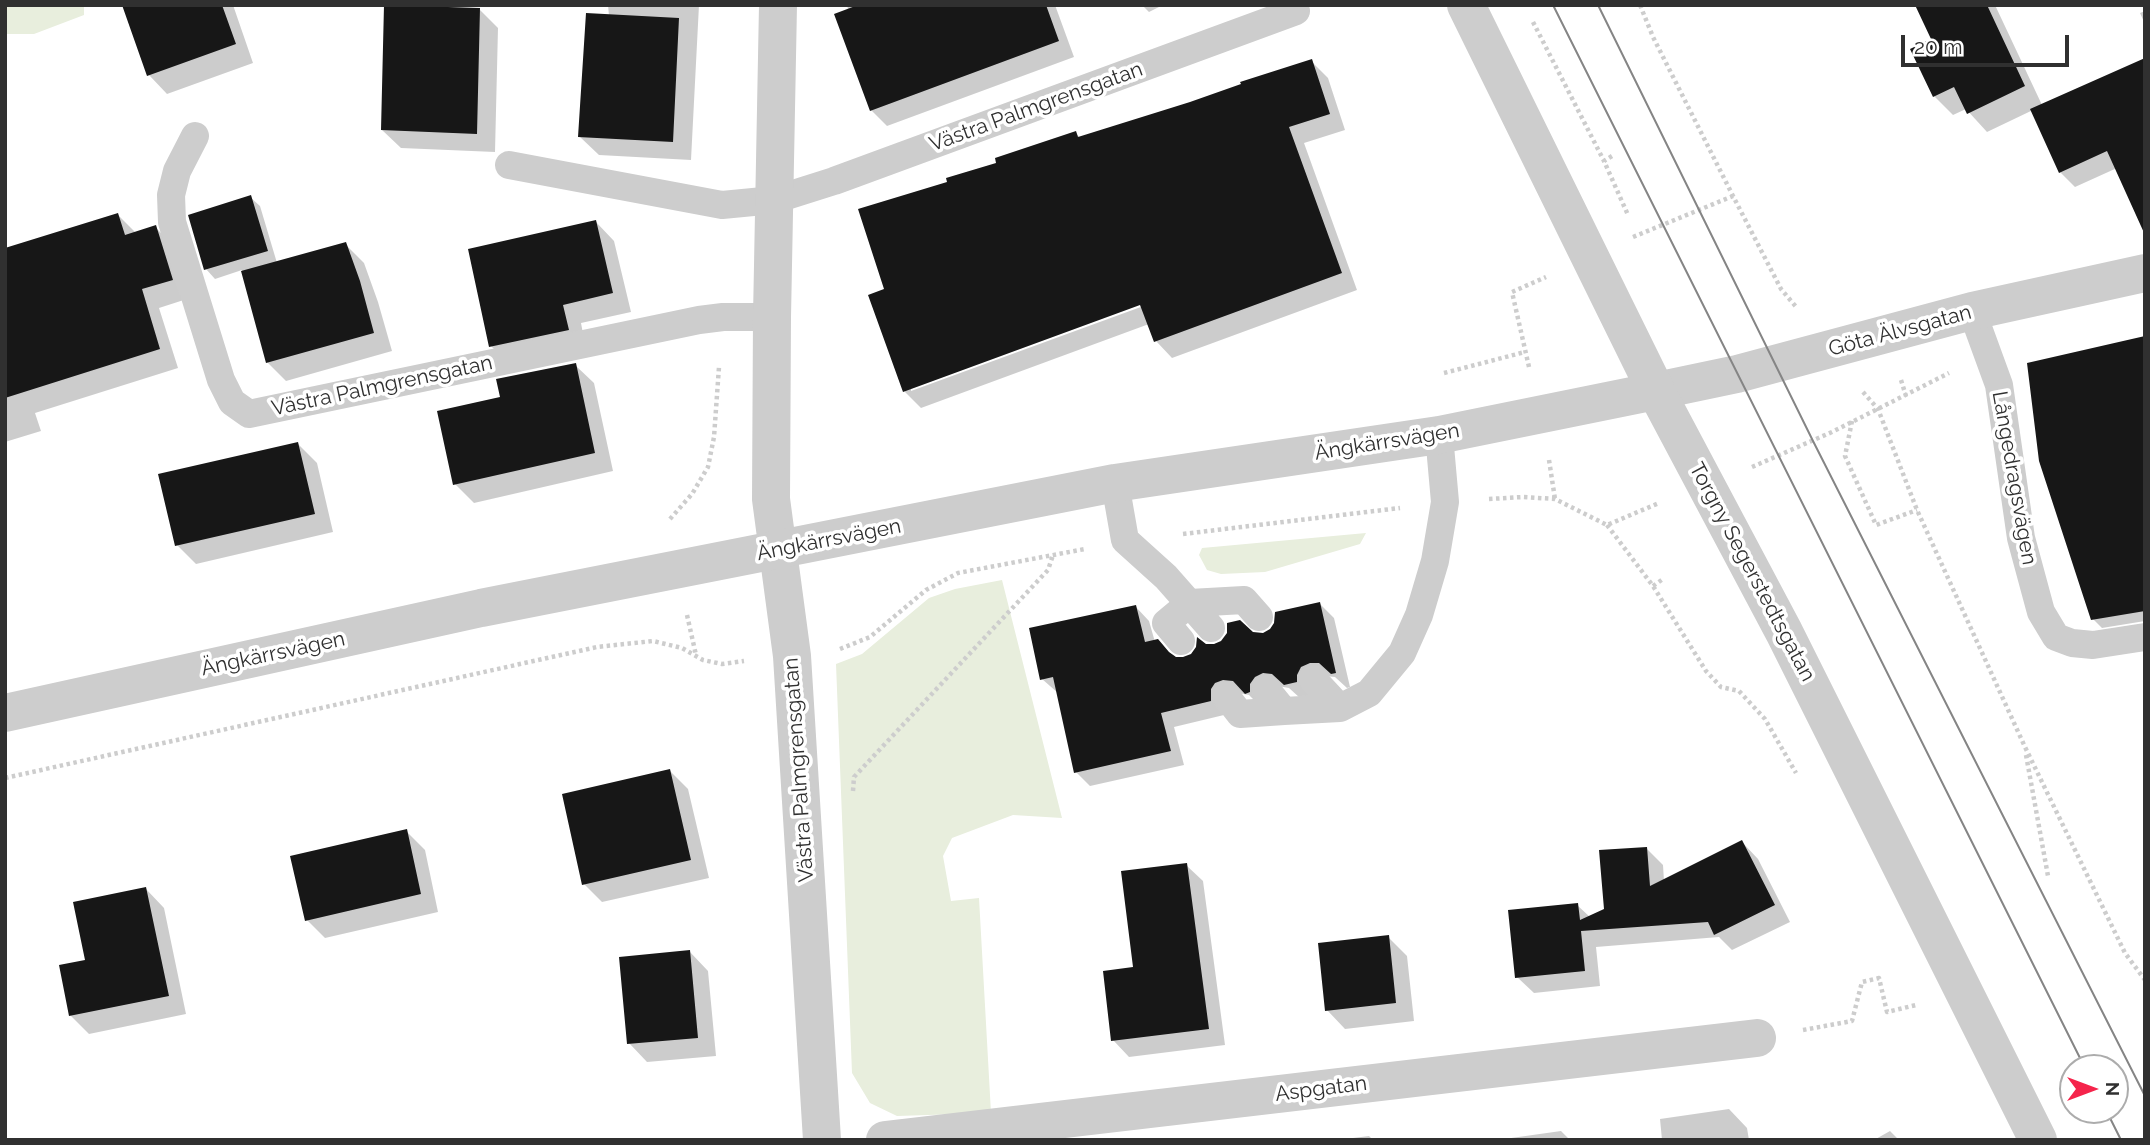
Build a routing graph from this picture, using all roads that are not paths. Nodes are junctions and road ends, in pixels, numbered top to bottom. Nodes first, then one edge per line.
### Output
1 (778, 5) edge
2 (1466, 5) edge
3 (1296, 11) dead end
4 (195, 136) dead end
5 (509, 165) dead end
6 (774, 200) junction
7 (2145, 273) edge
8 (1972, 311) junction
9 (772, 317) junction
10 (1656, 391) junction
11 (1439, 435) junction
12 (1115, 484) junction
13 (779, 550) junction
14 (1190, 603) junction
15 (1259, 617) dead end
16 (1211, 628) dead end
17 (2145, 637) edge
18 (1181, 640) dead end
19 (1313, 679) dead end
20 (1266, 689) dead end
21 (1226, 695) dead end
22 (1340, 708) junction
23 (1284, 710) junction
24 (5, 713) edge
25 (1757, 1038) road end
26 (822, 1140) edge
27 (885, 1140) edge
28 (2038, 1140) edge

1 - 6 street, Västra Palmgrensgatan
2 - 10 street, Torgny Segerstedtsgatan
3 - 6 lane, Västra Palmgrensgatan
4 - 9 lane, Västra Palmgrensgatan
5 - 6 lane
6 - 9 street, Västra Palmgrensgatan
7 - 8 street, Göta Älvsgatan
8 - 10 street, Göta Älvsgatan
8 - 17 lane, Långedragsvägen
9 - 13 street, Västra Palmgrensgatan
10 - 11 street, Ängkärrsvägen
10 - 28 street, Torgny Segerstedtsgatan
11 - 12 street, Ängkärrsvägen
11 - 22 lane
12 - 13 street, Ängkärrsvägen
12 - 14 lane
13 - 24 street, Ängkärrsvägen
13 - 26 street, Västra Palmgrensgatan
14 - 15 lane
14 - 16 lane
14 - 18 lane
19 - 22 lane
20 - 23 lane
21 - 23 lane
22 - 23 lane
25 - 27 street, Aspgatan

